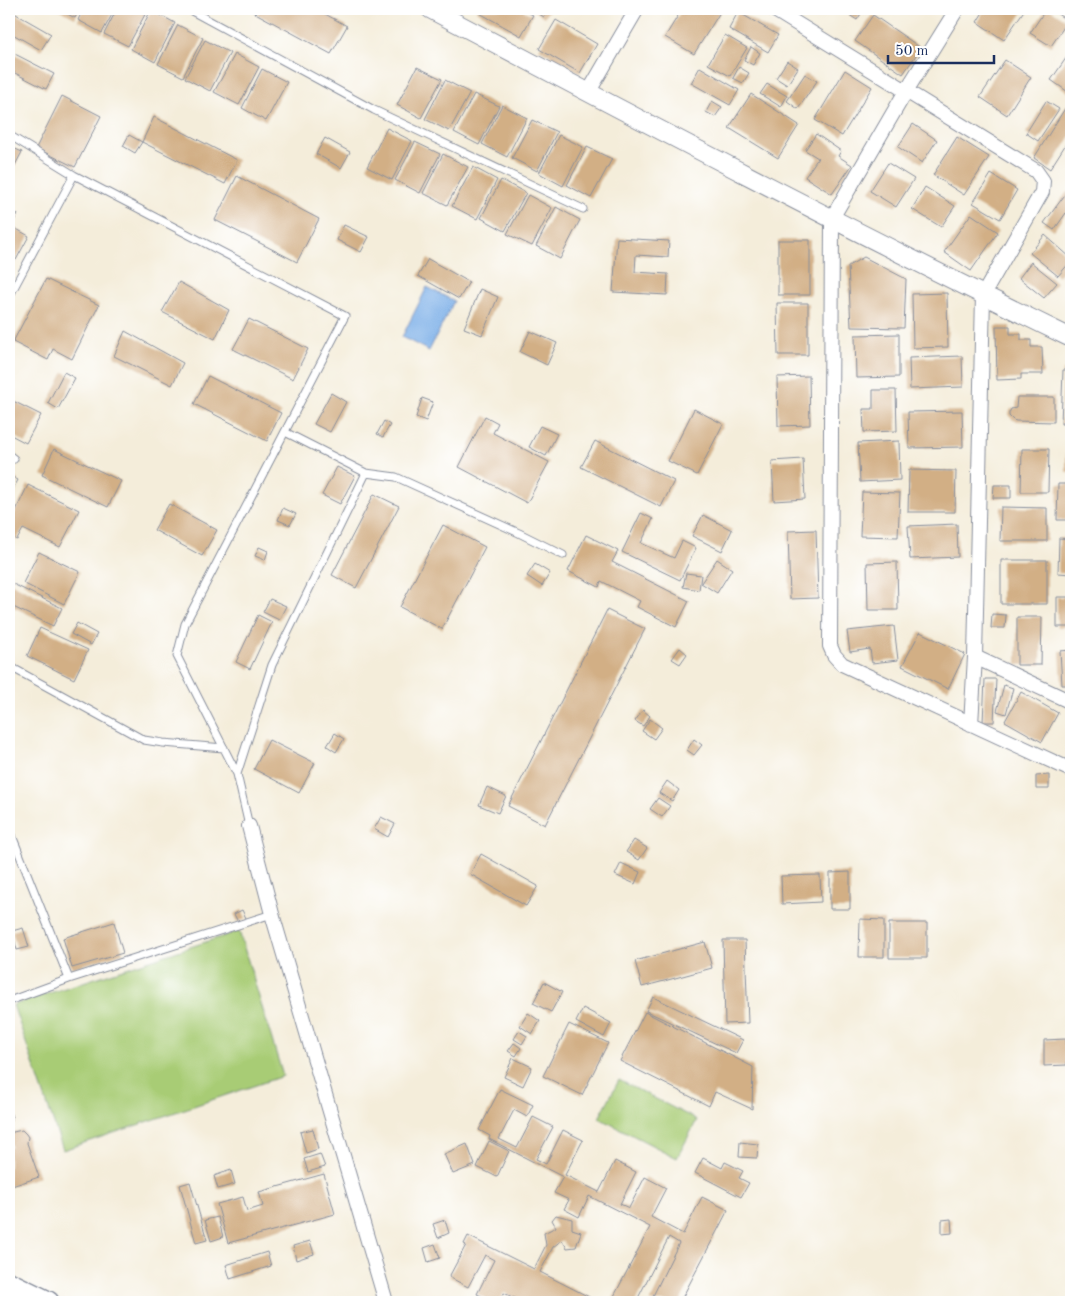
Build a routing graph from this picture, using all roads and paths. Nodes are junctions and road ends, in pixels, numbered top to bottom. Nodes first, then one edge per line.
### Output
1 (188, 9) edge
2 (430, 9) edge
3 (637, 9) edge
4 (773, 9) edge
5 (957, 9) edge
6 (906, 91) junction
7 (588, 92) junction
8 (9, 135) edge
9 (74, 175) junction
10 (583, 209) dead end
11 (832, 218) junction
12 (983, 295) junction
13 (9, 297) edge
14 (1071, 338) edge
15 (285, 432) junction
16 (366, 473) junction
17 (563, 555) dead end
18 (974, 657) junction
19 (9, 666) edge
20 (1071, 702) edge
21 (971, 724) junction
22 (224, 748) junction
23 (1071, 770) edge
24 (237, 774) junction
25 (249, 826) joint
26 (9, 828) edge
27 (272, 914) junction
28 (69, 979) junction
29 (9, 1001) edge
30 (9, 1283) edge
31 (48, 1302) edge
32 (386, 1302) edge

1 - 10 lane
2 - 7 street
3 - 7 street
4 - 6 street
5 - 6 street
6 - 11 street
6 - 12 street
7 - 11 street
8 - 9 lane
9 - 13 lane
9 - 15 lane
11 - 12 street
11 - 21 street
12 - 14 street
12 - 18 street
15 - 16 lane
15 - 22 lane
16 - 17 lane
16 - 24 lane
18 - 20 street
18 - 21 street
19 - 22 lane
21 - 23 street
22 - 24 lane
24 - 25 lane
25 - 27 street
26 - 28 lane
27 - 28 lane
27 - 32 street
28 - 29 lane
30 - 31 main road

